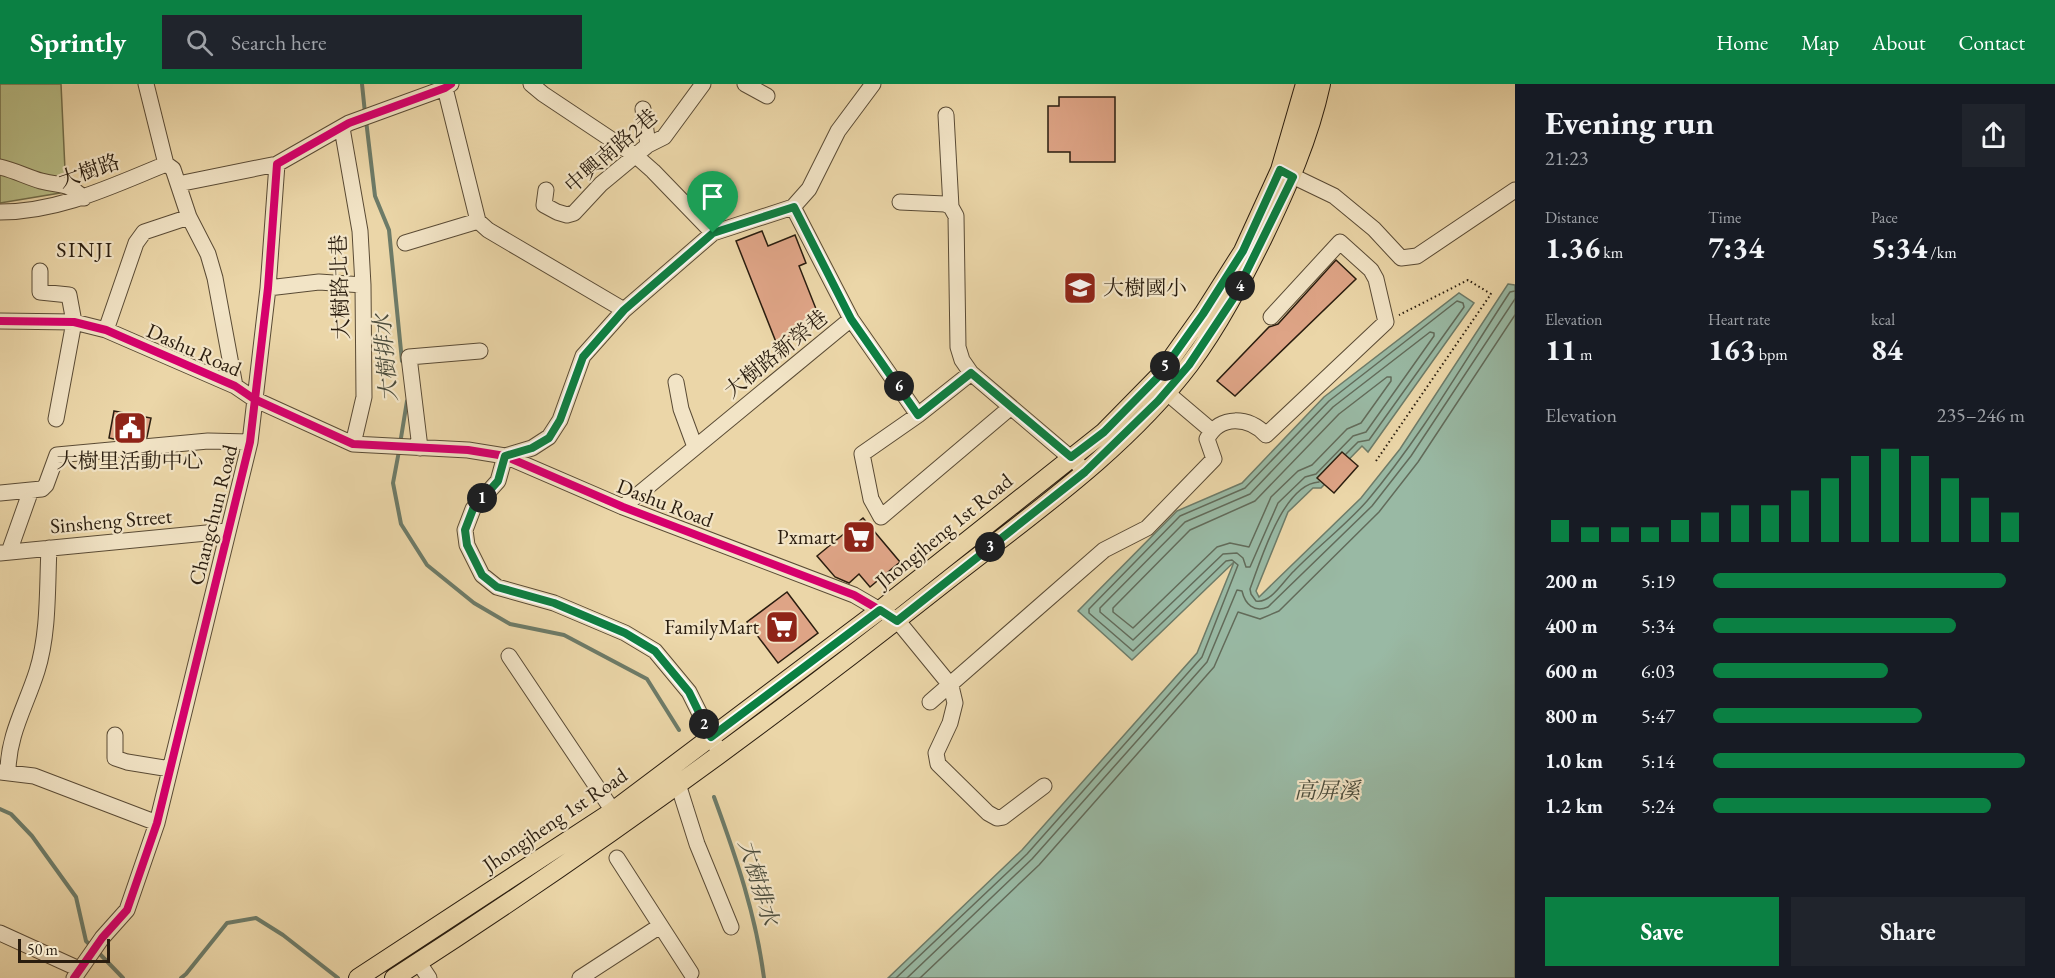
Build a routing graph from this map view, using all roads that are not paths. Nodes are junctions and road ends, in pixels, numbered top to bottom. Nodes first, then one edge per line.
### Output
1 (146, 84) edge
2 (531, 84) edge
3 (704, 84) edge
4 (745, 84) edge
5 (873, 84) edge
6 (1305, 84) edge
7 (1321, 84) edge
8 (448, 86) edge
9 (767, 96) dead end
10 (643, 109) dead end
11 (946, 115) dead end
12 (345, 125) junction
13 (648, 146) junction
14 (636, 156) junction
15 (166, 164) junction
16 (278, 164) junction
17 (0, 166) edge
18 (1286, 173) junction
19 (178, 184) junction
20 (546, 190) dead end
21 (1515, 190) edge
22 (84, 198) junction
23 (900, 202) dead end
24 (794, 207) junction
25 (951, 207) junction
26 (0, 212) edge
27 (189, 217) junction
28 (478, 220) junction
29 (713, 233) junction
30 (405, 243) dead end
31 (40, 271) dead end
32 (363, 285) junction
33 (268, 288) junction
34 (624, 310) junction
35 (1271, 317) dead end
36 (851, 319) junction
37 (0, 321) edge
38 (74, 322) junction
39 (106, 330) junction
40 (480, 351) dead end
41 (971, 373) junction
42 (676, 382) dead end
43 (235, 386) junction
44 (1166, 392) junction
45 (254, 399) junction
46 (1011, 407) junction
47 (918, 415) junction
48 (56, 419) dead end
49 (1212, 431) junction
50 (250, 442) junction
51 (359, 445) junction
52 (416, 447) junction
53 (695, 447) junction
54 (505, 456) junction
55 (1071, 457) junction
56 (1085, 472) junction
57 (31, 490) junction
58 (0, 493) edge
59 (623, 507) junction
60 (227, 531) junction
61 (49, 548) junction
62 (4, 552) edge
63 (880, 610) junction
64 (897, 621) junction
65 (509, 656) dead end
66 (951, 686) junction
67 (930, 702) dead end
68 (115, 735) dead end
69 (711, 737) junction
70 (720, 754) junction
71 (170, 769) junction
72 (4, 772) edge
73 (678, 784) junction
74 (1044, 786) dead end
75 (613, 811) junction
76 (157, 823) junction
77 (616, 858) dead end
78 (660, 926) junction
79 (731, 927) dead end
80 (0, 933) edge
81 (80, 969) edge
82 (424, 970) edge
83 (691, 974) dead end
84 (584, 977) edge
85 (358, 978) edge
86 (394, 978) edge

1 - 15 street
2 - 14 street
3 - 13 street, 中興南路2巷
4 - 9 street
5 - 24 street
6 - 18 main road, Jhongjheng 1st Road
7 - 18 main road, Jhongjheng 1st Road
8 - 12 street
8 - 28 street
10 - 13 street
11 - 25 street
12 - 16 street
12 - 32 street, 大樹路北巷
13 - 14 street, 中興南路2巷
14 - 20 street, 中興南路2巷
14 - 29 street
15 - 19 street
15 - 22 street, 大樹路
16 - 19 street
16 - 33 street, Changchun Road
17 - 22 street
18 - 21 street
18 - 44 main road, Jhongjheng 1st Road
18 - 55 main road, Jhongjheng 1st Road
19 - 27 street
22 - 26 street, 大樹路
23 - 25 street
24 - 29 street
24 - 36 street
25 - 41 street
27 - 39 street
27 - 43 street
28 - 30 street
28 - 34 street
29 - 34 street
31 - 38 street
32 - 33 street
32 - 51 street, 大樹路北巷
33 - 45 street, Changchun Road
34 - 54 street
35 - 49 street
36 - 47 street
36 - 53 street, 大樹路新榮巷
37 - 38 street, Dashu Road
38 - 39 street, Dashu Road
38 - 48 street
39 - 43 street, Dashu Road
40 - 52 street
41 - 46 street
41 - 47 street
42 - 53 street
43 - 45 street, Dashu Road
44 - 49 street
44 - 56 main road, Jhongjheng 1st Road
45 - 50 street, Changchun Road
45 - 51 street, Dashu Road
46 - 47 street
46 - 55 street
49 - 66 street
50 - 57 street
50 - 60 street, Changchun Road
51 - 52 street, Dashu Road
52 - 54 street, Dashu Road
53 - 59 street, 大樹路新榮巷
54 - 59 street, Dashu Road
54 - 69 street
55 - 56 street
55 - 63 main road, Jhongjheng 1st Road
56 - 64 main road, Jhongjheng 1st Road
57 - 58 street
57 - 62 street
59 - 63 street, Dashu Road
60 - 61 street, Sinsheng Street
60 - 71 street, Changchun Road
61 - 62 street, Sinsheng Street
61 - 72 street
63 - 64 street, Dashu Road
63 - 69 main road, Jhongjheng 1st Road
64 - 66 street, Dashu Road
64 - 70 main road, Jhongjheng 1st Road
65 - 75 street
66 - 67 street
66 - 74 street
68 - 71 street
69 - 70 street
69 - 75 main road, Jhongjheng 1st Road
70 - 73 main road, Jhongjheng 1st Road
71 - 76 street, Changchun Road
72 - 76 street
73 - 79 street
73 - 82 main road, Jhongjheng 1st Road
75 - 85 main road, Jhongjheng 1st Road
76 - 81 street, Changchun Road
77 - 78 street
78 - 83 street
78 - 84 street
80 - 81 street
82 - 86 main road, Jhongjheng 1st Road

